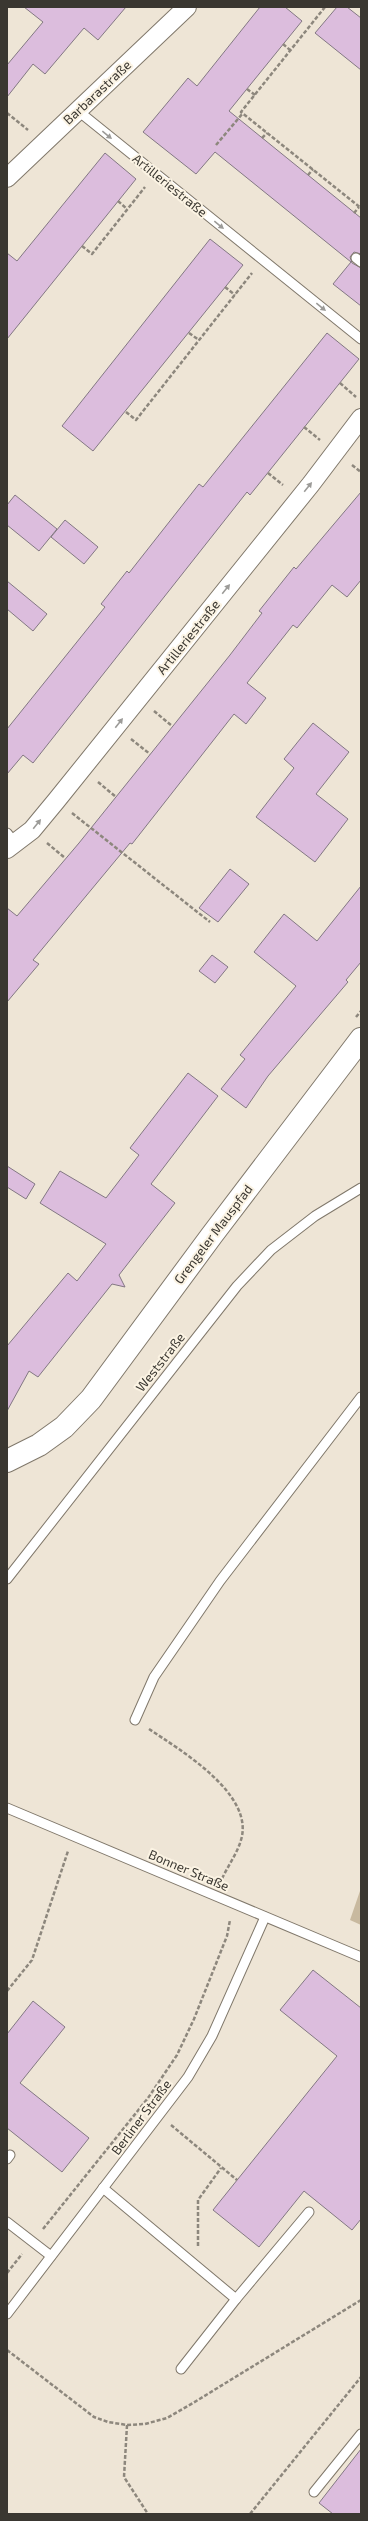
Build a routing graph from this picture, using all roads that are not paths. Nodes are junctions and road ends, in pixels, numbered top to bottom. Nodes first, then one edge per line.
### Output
1 (188, 7) edge
2 (77, 110) junction
3 (7, 178) edge
4 (361, 339) edge
5 (361, 418) edge
6 (10, 841) edge
7 (361, 1039) edge
8 (361, 1188) edge
9 (361, 1397) edge
10 (7, 1461) edge
11 (7, 1579) edge
12 (135, 1720) road end
13 (7, 1808) edge
14 (265, 1917) junction
15 (361, 1957) edge
16 (103, 2188) junction
17 (310, 2212) dead end
18 (7, 2222) edge
19 (51, 2256) junction
20 (236, 2299) junction
21 (7, 2314) edge
22 (181, 2369) dead end
23 (361, 2434) edge
24 (314, 2492) dead end

1 - 2 street, Barbarastraße
2 - 3 street, Barbarastraße
2 -> 4 lane, Artilleriestraße
6 -> 5 street, Artilleriestraße
7 - 10 main road, Grengeler Mauspfad
8 - 11 lane, Weststraße
9 - 12 lane
13 - 14 lane, Bonner Straße
14 - 15 lane, Bonner Straße
14 - 16 lane, Berliner Straße
16 - 19 lane, Berliner Straße
16 - 20 lane
17 - 20 lane
18 - 19 lane
19 - 21 lane, Berliner Straße
20 - 22 lane
23 - 24 lane

